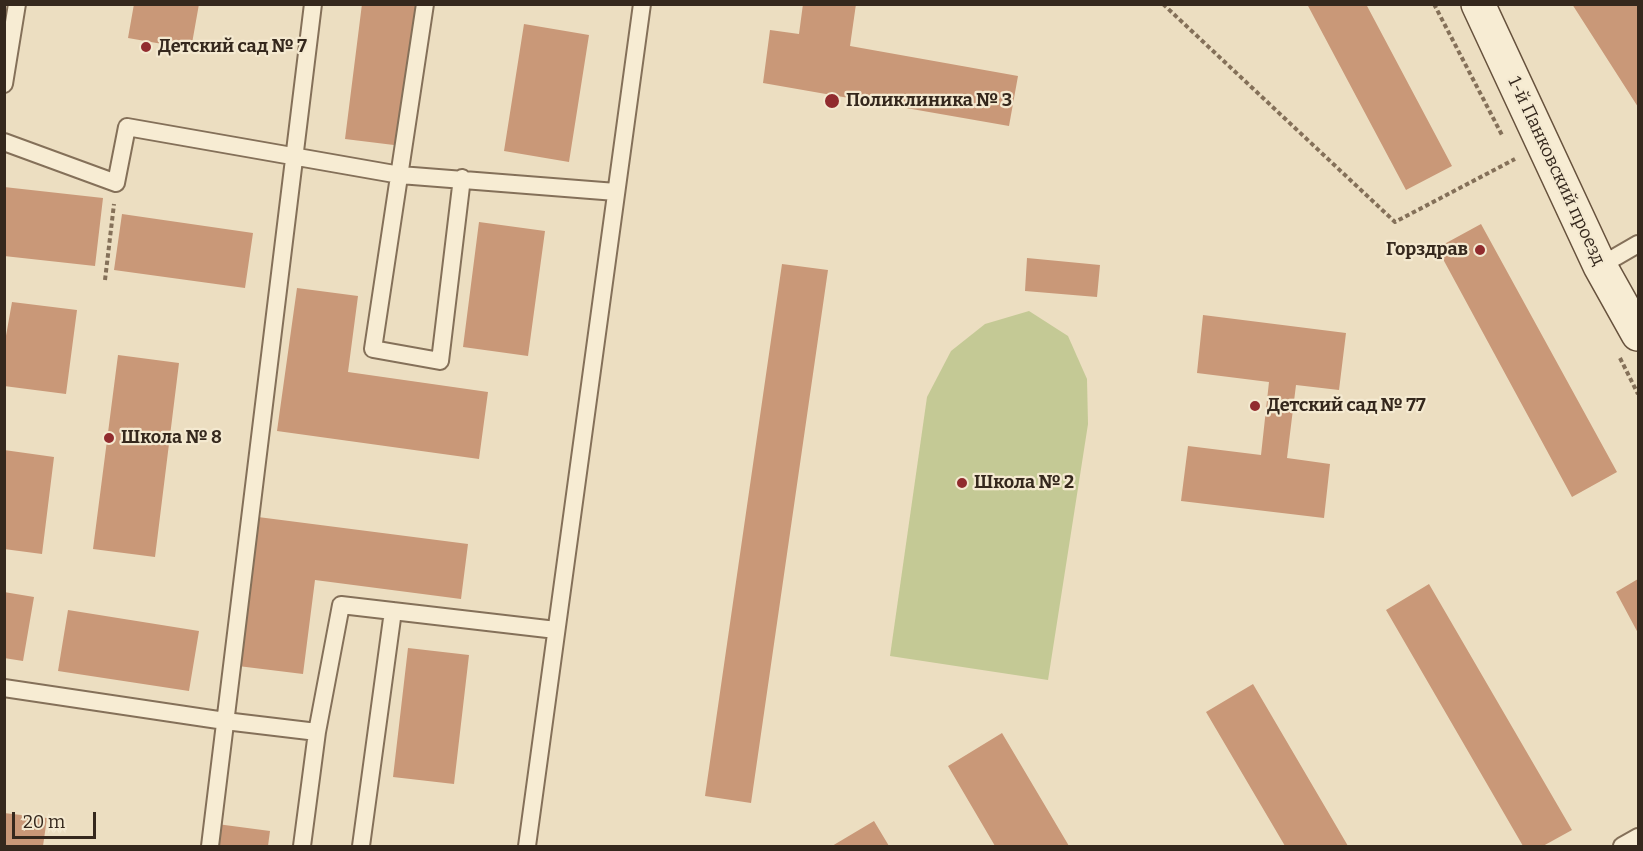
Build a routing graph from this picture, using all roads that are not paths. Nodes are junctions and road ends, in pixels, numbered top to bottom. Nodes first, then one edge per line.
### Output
1 (17, 4) edge
2 (313, 4) edge
3 (425, 4) edge
4 (642, 4) edge
5 (1478, 4) edge
6 (4, 84) edge
7 (4, 141) edge
8 (295, 156) junction
9 (400, 175) junction
10 (462, 178) junction
11 (616, 192) junction
12 (1638, 244) edge
13 (1600, 266) junction
14 (1638, 334) edge
15 (393, 611) junction
16 (556, 630) junction
17 (4, 688) edge
18 (225, 721) junction
19 (317, 732) junction
20 (1638, 837) edge
21 (210, 846) edge
22 (302, 846) edge
23 (361, 846) edge
24 (527, 846) edge
25 (1622, 846) edge

1 - 6 lane
2 - 8 lane
3 - 9 lane
4 - 11 lane
5 - 13 street, 1-й Панковский проезд
7 - 8 lane
8 - 9 lane
8 - 18 lane
9 - 10 lane
9 - 10 lane
10 - 11 lane
11 - 16 lane
12 - 13 lane
13 - 14 street, 1-й Панковский проезд
15 - 16 lane
15 - 19 lane
15 - 23 lane
16 - 24 lane
17 - 18 lane
18 - 19 lane
18 - 21 lane
19 - 22 lane
20 - 25 lane

